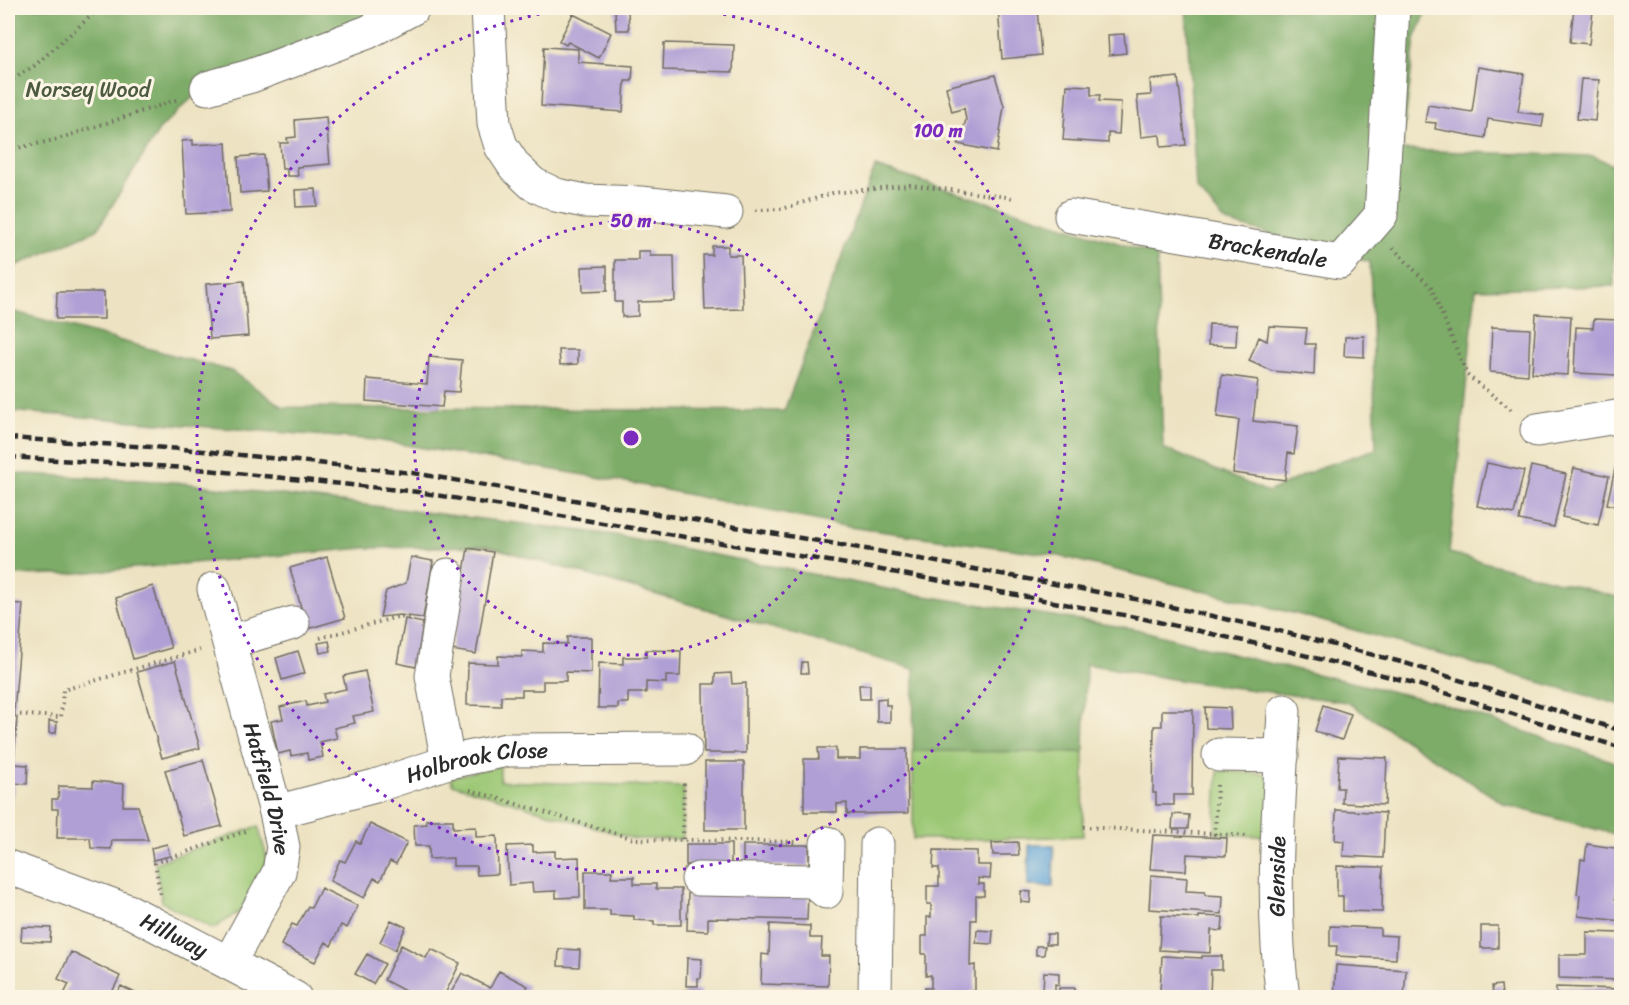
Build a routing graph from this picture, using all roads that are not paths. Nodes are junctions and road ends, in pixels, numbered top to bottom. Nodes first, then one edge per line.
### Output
1 (413, 8) edge
2 (488, 8) edge
3 (1393, 8) edge
4 (207, 88) road end
5 (726, 212) road end
6 (1071, 216) dead end
7 (1622, 416) edge
8 (1537, 430) road end
9 (448, 575) dead end
10 (214, 589) dead end
11 (293, 623) road end
12 (229, 642) junction
13 (1284, 711) dead end
14 (685, 749) road end
15 (1219, 754) road end
16 (1282, 756) junction
17 (455, 775) junction
18 (277, 816) junction
19 (827, 843) road end
20 (877, 844) dead end
21 (8, 867) edge
22 (698, 879) dead end
23 (826, 892) junction
24 (876, 894) junction
25 (229, 963) junction
26 (295, 998) edge
27 (875, 998) edge
28 (1282, 998) edge

1 - 4 street
2 - 5 street
3 - 6 street, Brackendale
7 - 8 street
9 - 17 street
10 - 12 street, Hatfield Drive
11 - 12 street
12 - 18 street, Hatfield Drive
13 - 16 street, Glenside
14 - 17 street, Holbrook Close
15 - 16 street
16 - 28 street, Glenside
17 - 18 street, Holbrook Close
18 - 25 street, Hatfield Drive
19 - 23 street
20 - 24 street
21 - 25 street, Hillway
22 - 23 street
23 - 24 street
24 - 27 street
25 - 26 street, Hillway

